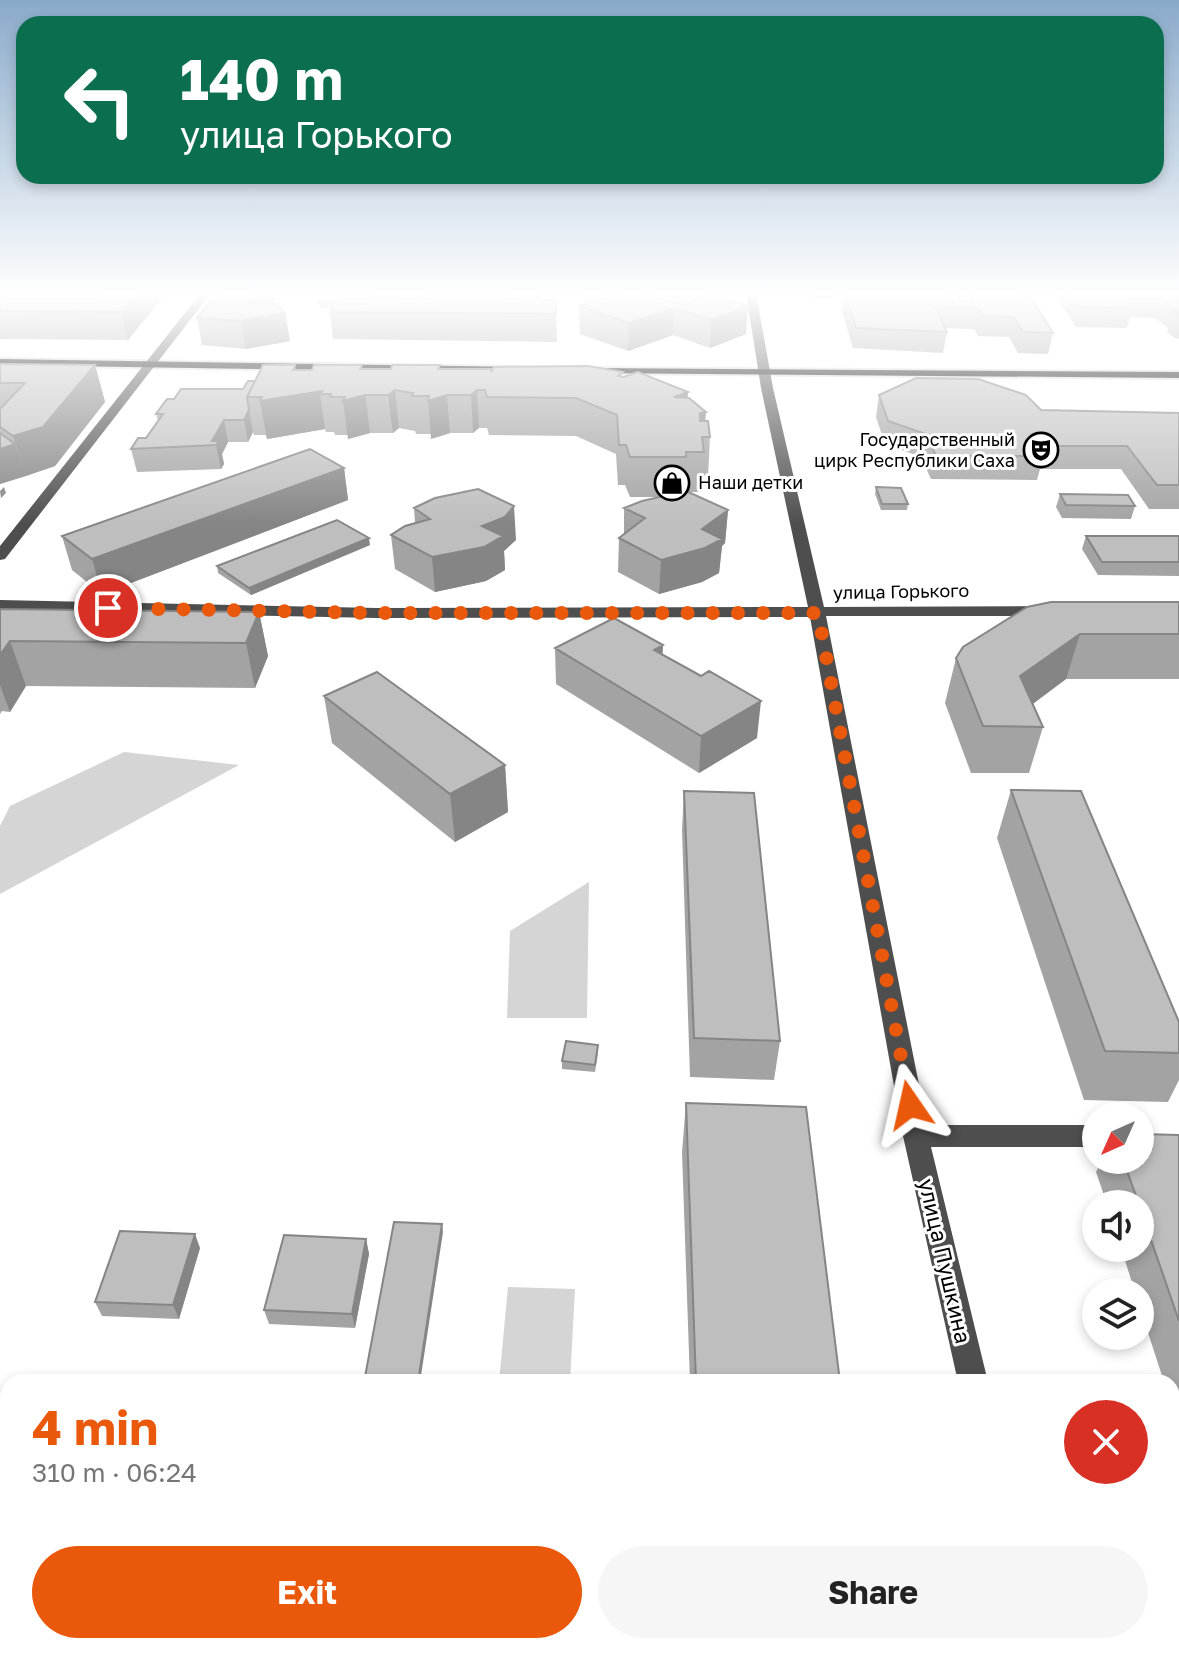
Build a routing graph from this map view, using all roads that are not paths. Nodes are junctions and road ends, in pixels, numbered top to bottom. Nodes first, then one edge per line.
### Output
1 (144, 370) edge
2 (586, 371) edge
3 (764, 373) junction
4 (1179, 375) edge
5 (0, 556) edge
6 (0, 605) edge
7 (1072, 610) edge
8 (818, 613) junction
9 (916, 1136) junction
10 (1082, 1136) edge
11 (971, 1374) edge

1 - 5 street
2 - 3 main road
3 - 4 main road
3 - 8 street, улица Пушкина
6 - 8 street, улица Горького
7 - 8 street, улица Горького
8 - 9 street, улица Пушкина
9 - 10 street
9 - 11 street, улица Пушкина

